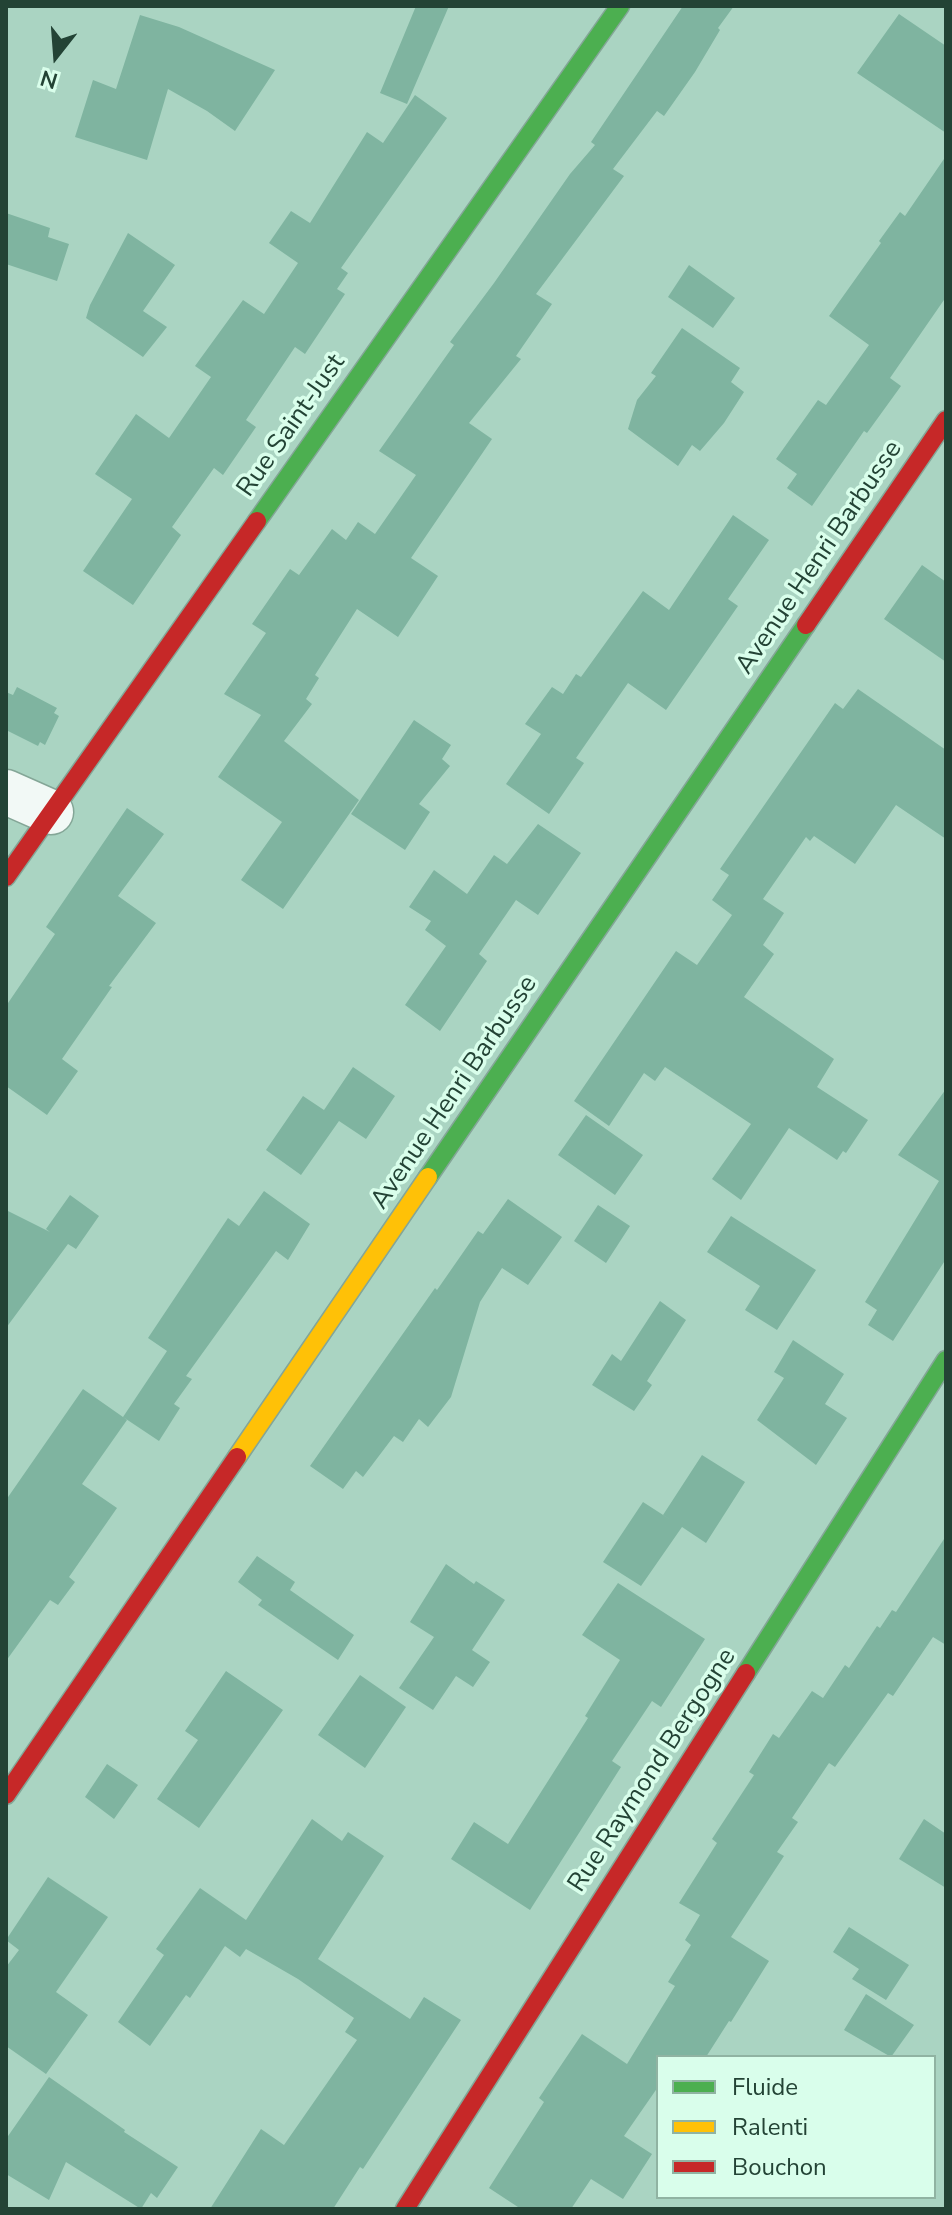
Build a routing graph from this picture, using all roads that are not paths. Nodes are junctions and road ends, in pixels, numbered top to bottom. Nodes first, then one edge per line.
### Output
1 (620, 6) edge
2 (946, 420) edge
3 (6, 792) edge
4 (51, 812) junction
5 (6, 877) edge
6 (946, 1360) edge
7 (6, 1795) edge
8 (405, 2209) edge

1 - 4 street, Rue Saint-Just
2 - 7 street, Avenue Henri Barbusse
3 - 4 street
4 - 5 street, Rue Saint-Just
6 - 8 street, Rue Raymond Bergogne

